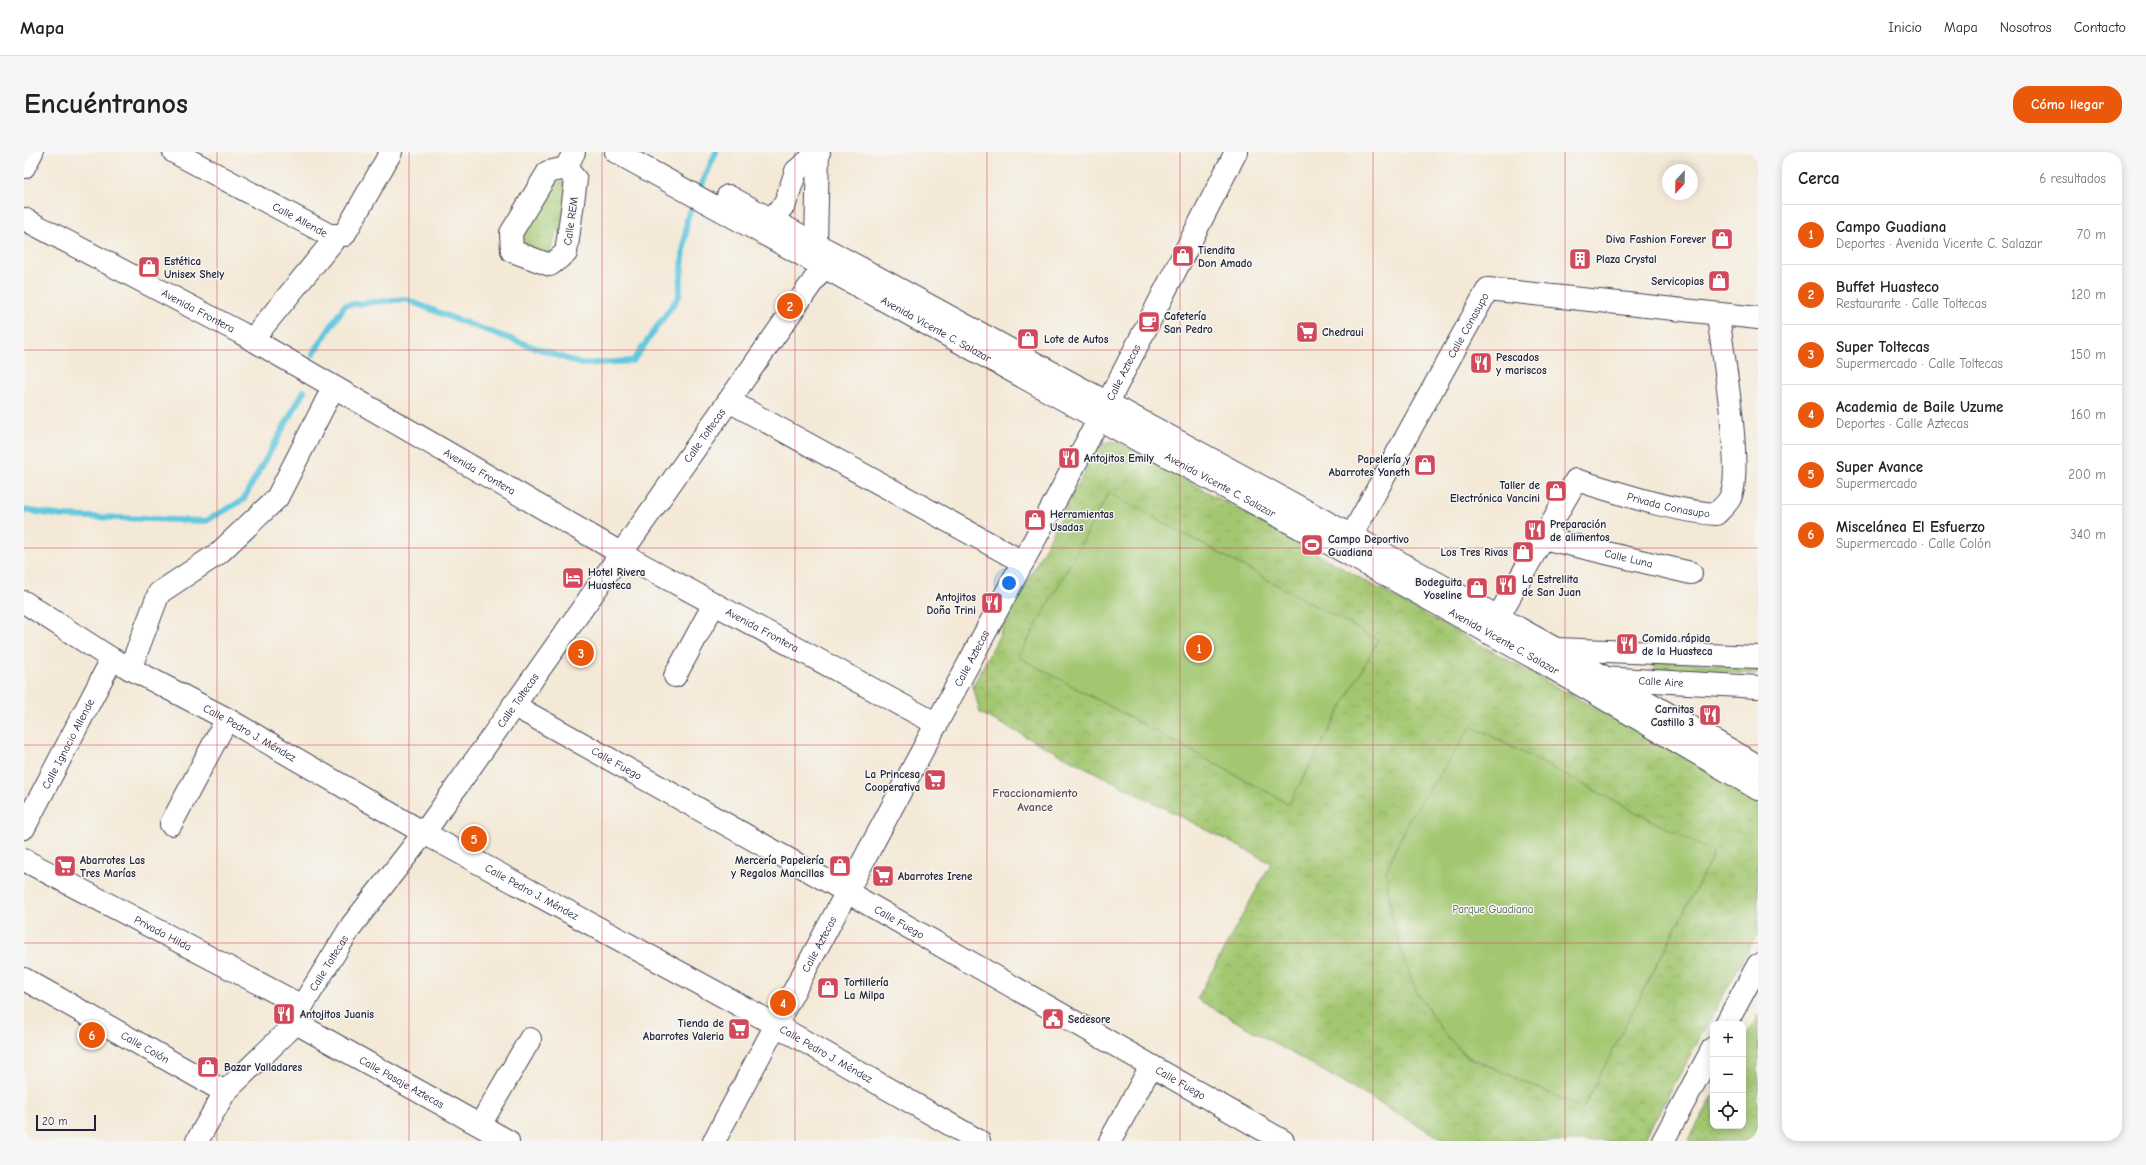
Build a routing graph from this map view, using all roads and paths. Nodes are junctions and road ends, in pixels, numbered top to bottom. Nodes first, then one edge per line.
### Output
1 (32, 152) edge
2 (174, 152) edge
3 (390, 152) edge
4 (616, 152) edge
5 (818, 152) edge
6 (1236, 152) edge
7 (654, 163) edge
8 (24, 167) edge
9 (24, 219) edge
10 (766, 225) junction
11 (338, 235) junction
12 (824, 254) junction
13 (1718, 316) junction
14 (1758, 318) edge
15 (252, 340) junction
16 (333, 388) junction
17 (729, 401) junction
18 (1103, 412) junction
19 (1543, 538) junction
20 (1348, 543) junction
21 (622, 554) junction
22 (1023, 562) junction
23 (1691, 573) dead end
24 (24, 602) edge
25 (714, 604) junction
26 (1494, 625) junction
27 (1758, 657) edge
28 (1556, 663) junction
29 (121, 664) junction
30 (675, 676) dead end
31 (1606, 678) junction
32 (1758, 687) edge
33 (513, 705) junction
34 (227, 719) junction
35 (937, 724) junction
36 (1758, 766) edge
37 (1758, 789) edge
38 (171, 824) dead end
39 (24, 828) edge
40 (424, 833) junction
41 (24, 860) edge
42 (847, 892) junction
43 (1758, 965) edge
44 (24, 979) edge
45 (299, 1014) junction
46 (1728, 1021) edge
47 (776, 1025) junction
48 (530, 1039) dead end
49 (1710, 1054) edge
50 (1151, 1066) junction
51 (225, 1092) junction
52 (480, 1125) junction
53 (197, 1141) edge
54 (508, 1141) edge
55 (714, 1141) edge
56 (979, 1141) edge
57 (1110, 1141) edge
58 (1283, 1141) edge
59 (1663, 1141) edge

1 - 8 street
2 - 11 street, Calle Allende
3 - 11 street, Calle Allende
4 - 7 street, Avenida Vicente C. Salazar
5 - 10 street
5 - 12 street
6 - 18 street, Calle Aztecas
7 - 10 street, Avenida Vicente C. Salazar
9 - 15 street, Avenida Frontera
10 - 12 street, Avenida Vicente C. Salazar
11 - 15 street
12 - 17 street, Calle Toltecas
12 - 18 street, Avenida Vicente C. Salazar
13 - 14 street, Calle Conasupo
13 - 19 street, Privada Conasupo
13 - 20 street, Calle Conasupo
15 - 16 street, Avenida Frontera
16 - 21 street, Avenida Frontera
16 - 29 street, Calle Ignacio Allende
17 - 21 street, Calle Toltecas
17 - 22 street
18 - 20 street, Avenida Vicente C. Salazar
18 - 22 street, Calle Aztecas
19 - 23 street, Calle Luna
19 - 26 street, Privada Conasupo
20 - 26 street, Avenida Vicente C. Salazar
21 - 25 street, Avenida Frontera
21 - 33 street, Calle Toltecas
22 - 35 street, Calle Aztecas
24 - 29 street, Calle Pedro J. Méndez
25 - 30 street
25 - 35 street, Avenida Frontera
26 - 28 street, Avenida Vicente C. Salazar
27 - 28 street
28 - 31 street, Avenida Vicente C. Salazar
28 - 37 street, Avenida Vicente C. Salazar
29 - 34 street, Calle Pedro J. Méndez
29 - 39 street, Calle Ignacio Allende
31 - 32 street, Calle Aire
31 - 36 street, Avenida Vicente C. Salazar
33 - 40 street, Calle Toltecas
33 - 42 street, Calle Fuego
34 - 38 street
34 - 40 street, Calle Pedro J. Méndez
35 - 42 street, Calle Aztecas
40 - 45 street, Calle Toltecas
40 - 47 street, Calle Pedro J. Méndez
41 - 45 street, Privada Hilda
42 - 47 street, Calle Aztecas
42 - 50 street, Calle Fuego
43 - 46 street
44 - 51 street, Calle Colón
45 - 51 street, Calle Toltecas
45 - 52 street, Calle Pasaje Aztecas
47 - 55 street, Calle Aztecas
47 - 56 street, Calle Pedro J. Méndez
48 - 52 street
49 - 59 street
50 - 57 street
50 - 58 street, Calle Fuego
51 - 53 street, Calle Toltecas
52 - 54 street, Calle Pasaje Aztecas

